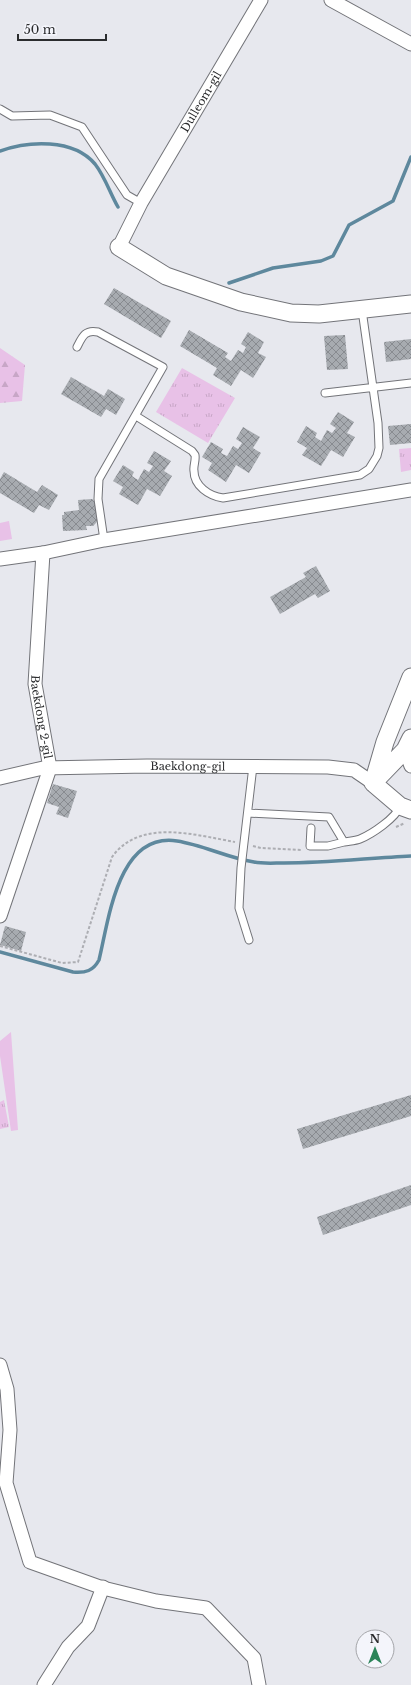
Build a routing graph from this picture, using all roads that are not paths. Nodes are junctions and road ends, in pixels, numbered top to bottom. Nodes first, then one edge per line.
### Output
1 (261, 0) edge
2 (331, 0) edge
3 (411, 44) edge
4 (0, 108) edge
5 (141, 203) junction
6 (119, 247) joint
7 (411, 304) edge
8 (362, 310) junction
9 (76, 347) dead end
10 (411, 383) edge
11 (372, 387) junction
12 (325, 393) dead end
13 (136, 416) junction
14 (411, 490) edge
15 (104, 540) junction
16 (43, 553) junction
17 (0, 560) edge
18 (411, 678) edge
19 (408, 744) edge
20 (253, 766) junction
21 (411, 766) edge
22 (50, 768) junction
23 (0, 778) edge
24 (373, 783) junction
25 (406, 808) edge
26 (248, 813) junction
27 (311, 828) dead end
28 (344, 842) junction
29 (0, 916) edge
30 (249, 940) dead end
31 (0, 1365) edge
32 (103, 1588) junction
33 (44, 1685) edge
34 (259, 1685) edge

1 - 5 street, Dulleom-gil
2 - 3 street
4 - 5 lane
5 - 6 street, Dulleom-gil
6 - 8 street
7 - 8 street
8 - 11 lane
9 - 13 lane
10 - 11 lane
11 - 12 lane
11 - 13 lane
13 - 15 lane
14 - 15 street
15 - 16 street
16 - 17 street
16 - 22 street, Baekdong 2-gil
18 - 24 street
19 - 21 street
19 - 24 street
20 - 22 street, Baekdong-gil
20 - 24 street, Baekdong-gil
20 - 26 lane
22 - 23 street, Baekdong-gil
22 - 29 street, Baekdong 2-gil
24 - 25 street
25 - 28 lane
26 - 28 lane
26 - 30 lane
27 - 28 lane
31 - 32 street
32 - 33 street
32 - 34 street

